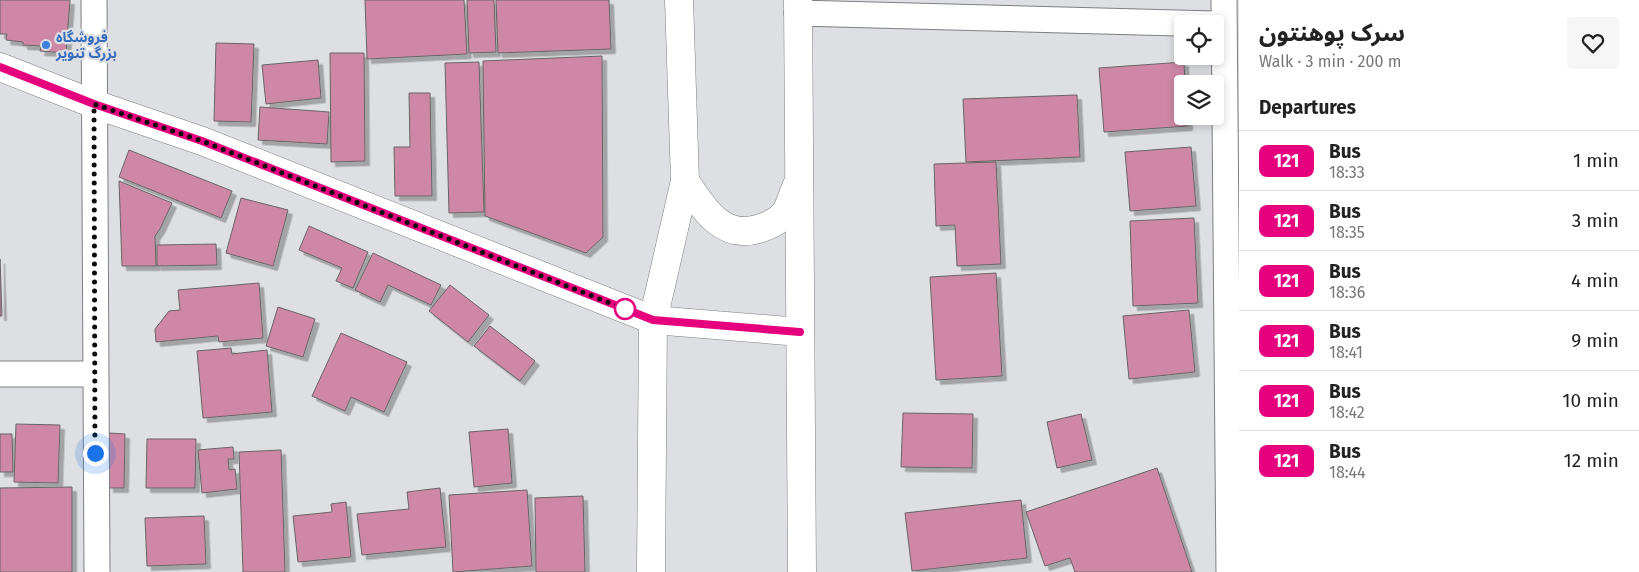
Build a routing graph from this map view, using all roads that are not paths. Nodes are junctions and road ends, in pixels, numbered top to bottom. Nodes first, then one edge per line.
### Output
1 (94, 0) edge
2 (679, 0) edge
3 (797, 6) edge
4 (1174, 18) edge
5 (1224, 53) edge
6 (0, 67) edge
7 (94, 104) junction
8 (799, 180) junction
9 (685, 181) junction
10 (653, 320) junction
11 (800, 332) junction
12 (1233, 360) edge
13 (0, 374) edge
14 (94, 374) junction
15 (96, 572) edge
16 (651, 572) edge
17 (802, 572) edge
18 (1229, 572) edge

1 - 7 street
2 - 9 main road
3 - 4 street
3 - 8 main road
5 - 12 street
6 - 7 main road
7 - 10 main road
7 - 14 street
8 - 9 main road
8 - 11 main road
9 - 10 main road
10 - 11 main road
10 - 16 main road
11 - 17 main road
12 - 18 street
13 - 14 street
14 - 15 street

